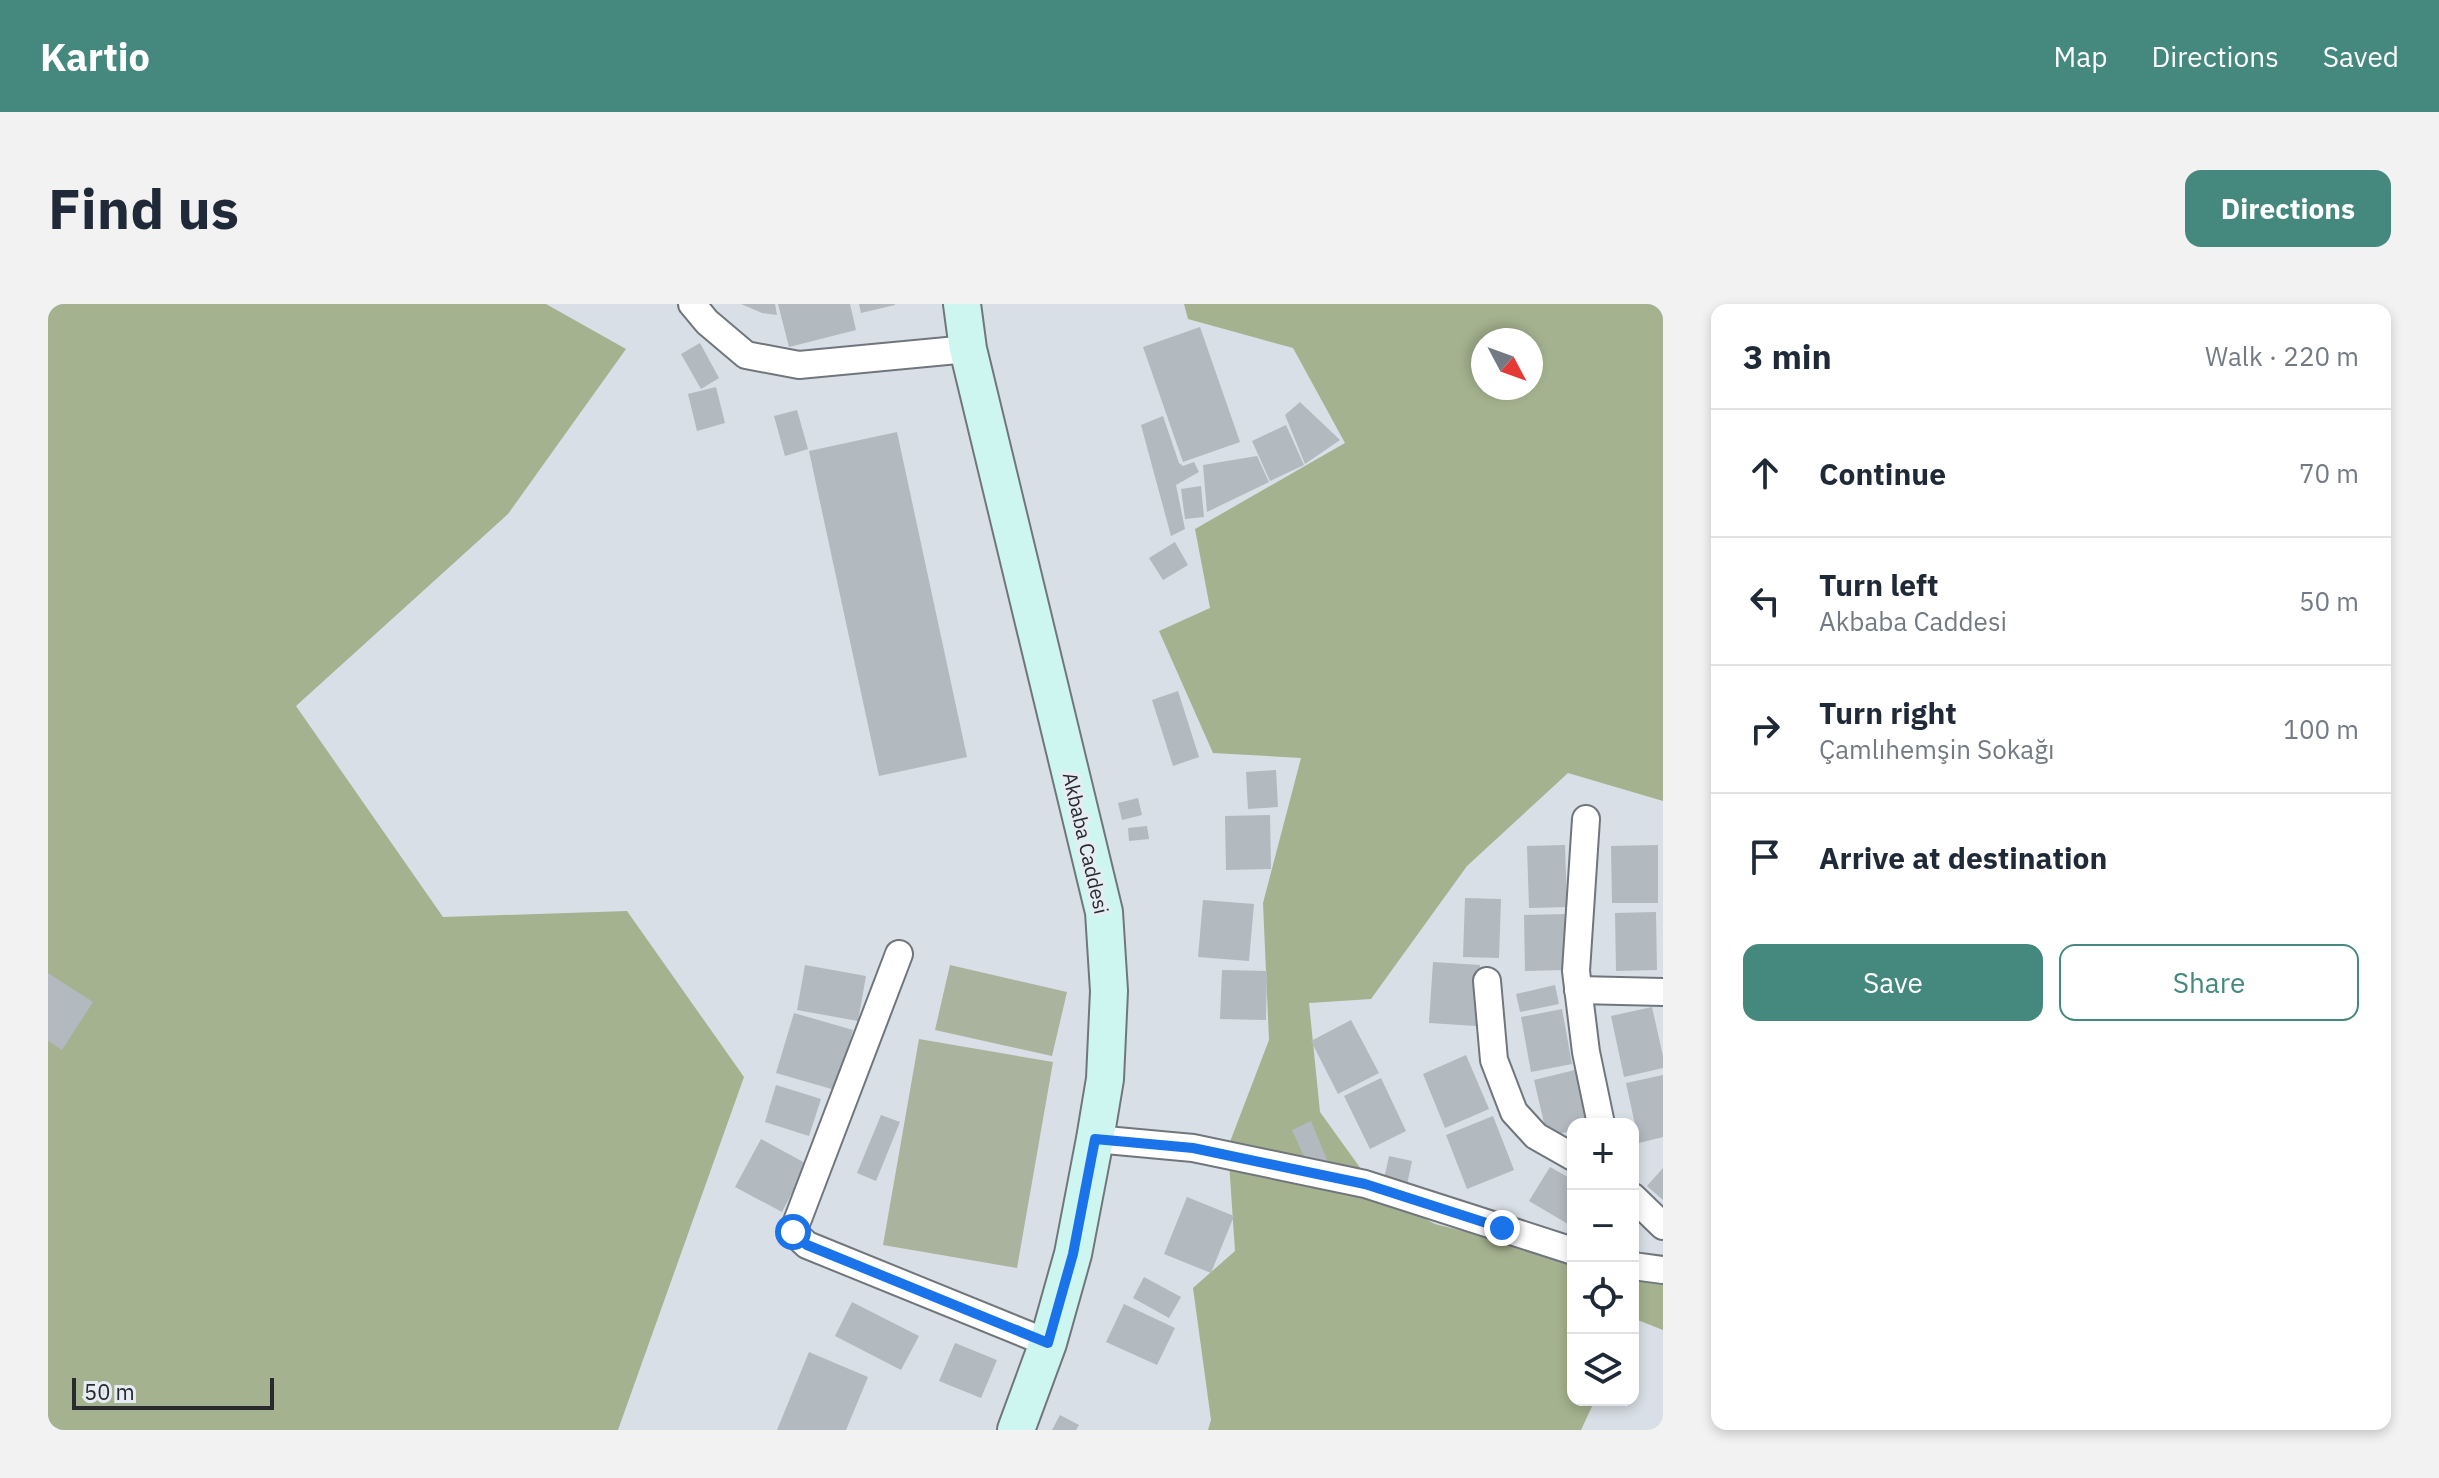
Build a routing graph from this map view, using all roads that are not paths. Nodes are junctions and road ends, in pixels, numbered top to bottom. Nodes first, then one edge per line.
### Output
1 (692, 304) edge
2 (962, 304) edge
3 (968, 349) junction
4 (1586, 819) dead end
5 (899, 954) dead end
6 (1487, 981) dead end
7 (1578, 990) junction
8 (1663, 992) edge
9 (1600, 1118) edge
10 (1095, 1139) junction
11 (1567, 1154) edge
12 (1639, 1203) edge
13 (1663, 1226) edge
14 (1567, 1249) edge
15 (1639, 1267) edge
16 (1663, 1270) edge
17 (1048, 1343) junction
18 (1016, 1430) edge

1 - 3 street
2 - 3 main road, Akbaba Caddesi
3 - 10 main road, Akbaba Caddesi
4 - 7 street
5 - 17 street
6 - 11 street
7 - 8 street
7 - 9 street
10 - 14 street
10 - 17 main road, Akbaba Caddesi
12 - 13 street
15 - 16 street
17 - 18 main road, Akbaba Caddesi

